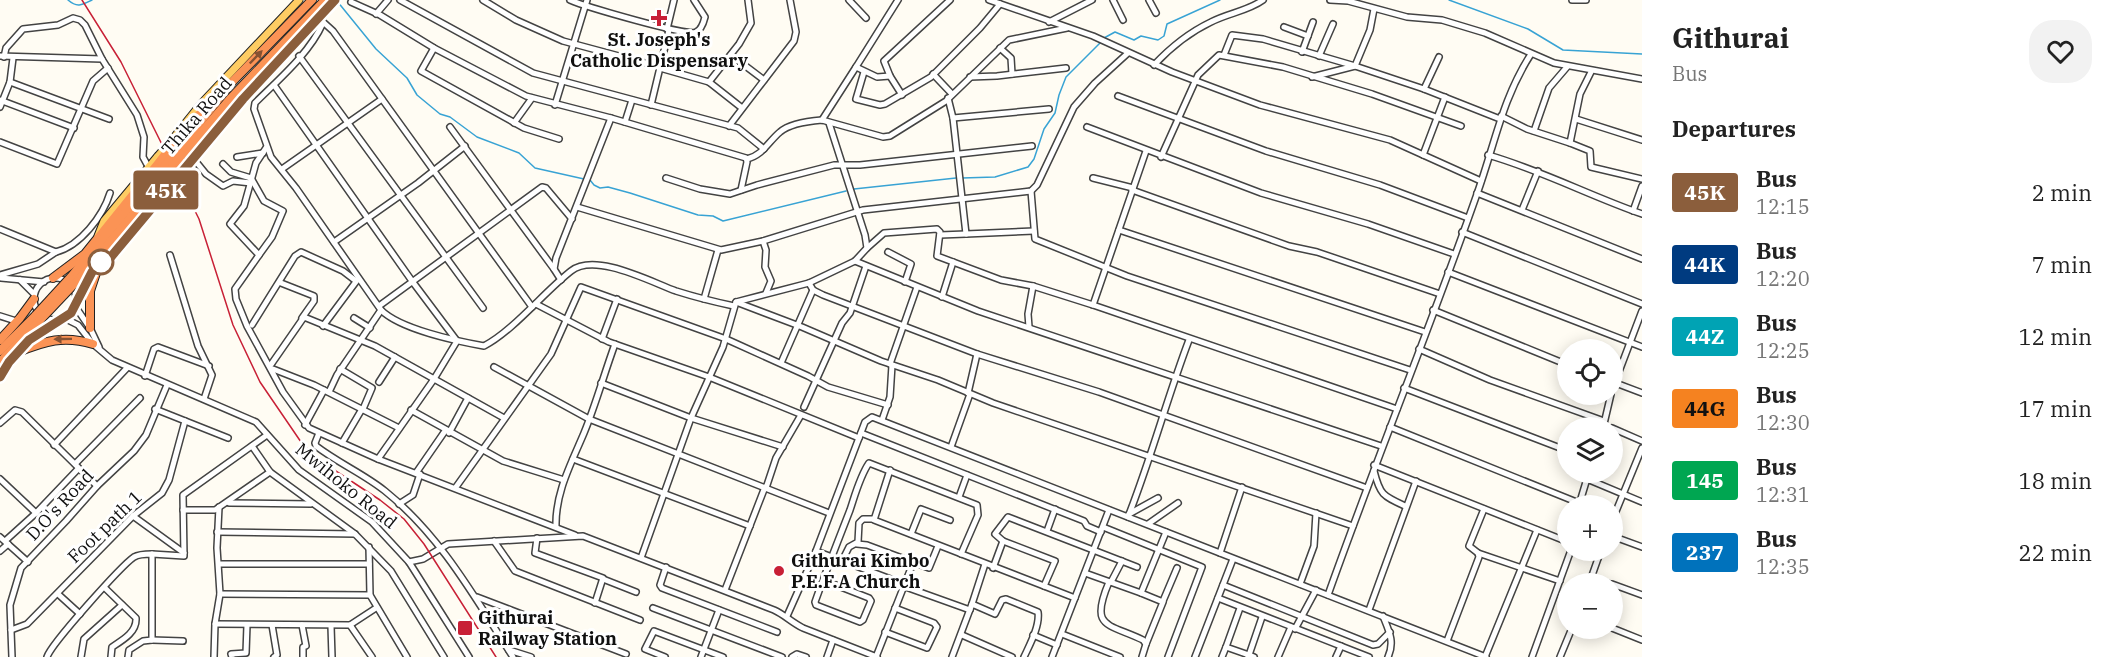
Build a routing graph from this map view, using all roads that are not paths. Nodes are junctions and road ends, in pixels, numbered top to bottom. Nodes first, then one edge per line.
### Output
1 (299, 0) edge
2 (312, 0) edge
3 (335, 0) edge
4 (388, 0) edge
5 (400, 0) edge
6 (483, 0) edge
7 (570, 0) edge
8 (674, 0) edge
9 (748, 0) edge
10 (790, 0) edge
11 (849, 0) edge
12 (898, 0) edge
13 (950, 0) edge
14 (989, 0) edge
15 (1092, 0) edge
16 (1113, 0) edge
17 (1149, 0) edge
18 (1263, 0) edge
19 (1330, 0) edge
20 (1572, 0) edge
21 (1586, 0) edge
22 (694, 1) edge
23 (326, 2) edge
24 (351, 2) dead end
25 (586, 3) edge
26 (1000, 4) junction
27 (1374, 9) junction
28 (376, 14) junction
29 (1156, 14) dead end
30 (866, 18) dead end
31 (1123, 20) dead end
32 (321, 21) junction
33 (1049, 22) junction
34 (1313, 22) dead end
35 (1333, 24) dead end
36 (1284, 27) dead end
37 (1067, 28) junction
38 (668, 29) junction
39 (1308, 36) junction
40 (574, 44) junction
41 (434, 48) junction
42 (1000, 48) junction
43 (1302, 52) junction
44 (1128, 53) junction
45 (1531, 54) junction
46 (731, 55) junction
47 (1224, 55) junction
48 (299, 56) junction
49 (1319, 56) junction
50 (2, 57) edge
51 (1439, 57) dead end
52 (13, 58) junction
53 (102, 60) junction
54 (645, 63) dead end
55 (1154, 65) junction
56 (1355, 66) junction
57 (856, 67) junction
58 (1567, 67) junction
59 (108, 68) junction
60 (660, 68) junction
61 (1066, 68) dead end
62 (864, 72) junction
63 (1591, 72) junction
64 (1012, 74) junction
65 (933, 75) junction
66 (890, 76) junction
67 (970, 77) junction
68 (1312, 77) junction
69 (1642, 79) edge
70 (764, 80) junction
71 (562, 81) junction
72 (1195, 81) junction
73 (10, 82) junction
74 (709, 82) junction
75 (274, 85) junction
76 (1424, 89) junction
77 (902, 95) junction
78 (950, 96) junction
79 (1118, 96) dead end
80 (1444, 97) junction
81 (532, 98) junction
82 (382, 99) junction
83 (632, 100) junction
84 (1, 103) edge
85 (555, 105) junction
86 (651, 105) junction
87 (81, 108) junction
88 (742, 108) junction
89 (1049, 109) dead end
90 (1178, 117) junction
91 (1436, 117) junction
92 (1500, 117) junction
93 (611, 118) junction
94 (953, 118) junction
95 (110, 119) dead end
96 (1576, 119) junction
97 (822, 120) junction
98 (348, 122) junction
99 (626, 122) junction
100 (514, 123) junction
101 (829, 123) junction
102 (729, 126) junction
103 (1461, 126) dead end
104 (450, 127) dead end
105 (1087, 127) dead end
106 (74, 128) junction
107 (1534, 131) junction
108 (559, 139) dead end
109 (1642, 140) edge
110 (0, 142) edge
111 (1570, 143) junction
112 (315, 146) junction
113 (465, 146) junction
114 (1032, 146) dead end
115 (764, 149) junction
116 (265, 151) junction
117 (1146, 151) junction
118 (179, 153) junction
119 (956, 155) junction
120 (1423, 155) junction
121 (1488, 155) junction
122 (237, 157) dead end
123 (1161, 157) junction
124 (193, 158) junction
125 (747, 159) junction
126 (223, 164) dead end
127 (841, 164) junction
128 (148, 168) junction
129 (166, 169) junction
130 (282, 169) junction
131 (433, 170) junction
132 (1538, 171) junction
133 (666, 178) dead end
134 (1094, 178) dead end
135 (1642, 179) edge
136 (251, 181) junction
137 (1481, 181) junction
138 (1642, 186) edge
139 (1132, 189) junction
140 (741, 190) junction
141 (1031, 191) junction
142 (110, 193) dead end
143 (1478, 193) junction
144 (401, 195) junction
145 (961, 200) junction
146 (576, 207) junction
147 (512, 210) junction
148 (1522, 210) junction
149 (1633, 211) junction
150 (858, 213) junction
151 (1642, 214) edge
152 (368, 218) junction
153 (1468, 218) junction
154 (572, 219) junction
155 (0, 229) edge
156 (1119, 230) junction
157 (1034, 231) junction
158 (1462, 232) junction
159 (479, 234) junction
160 (966, 234) junction
161 (940, 235) junction
162 (97, 238) junction
163 (763, 241) junction
164 (334, 242) junction
165 (867, 248) junction
166 (718, 250) junction
167 (56, 252) junction
168 (888, 252) dead end
169 (1454, 254) junction
170 (170, 255) dead end
171 (259, 255) junction
172 (446, 257) junction
173 (1642, 260) edge
174 (855, 261) junction
175 (953, 262) junction
176 (99, 264) junction
177 (866, 266) junction
178 (554, 268) junction
179 (1107, 268) junction
180 (1448, 272) junction
181 (0, 276) edge
182 (53, 279) junction
183 (357, 279) junction
184 (20, 280) junction
185 (561, 280) junction
186 (412, 281) junction
187 (44, 282) junction
188 (904, 282) junction
189 (280, 283) junction
190 (809, 283) junction
191 (1033, 286) junction
192 (917, 287) junction
193 (813, 290) junction
194 (766, 293) junction
195 (1440, 294) junction
196 (34, 297) junction
197 (942, 297) junction
198 (617, 299) junction
199 (704, 299) junction
200 (75, 304) junction
201 (735, 304) junction
202 (1642, 304) edge
203 (534, 305) junction
204 (1093, 305) junction
205 (852, 307) junction
206 (380, 308) junction
207 (483, 308) dead end
208 (1433, 310) junction
209 (1642, 310) edge
210 (0, 316) edge
211 (38, 317) junction
212 (302, 318) junction
213 (354, 318) dead end
214 (18, 319) junction
215 (61, 319) junction
216 (566, 321) junction
217 (252, 325) dead end
218 (798, 325) junction
219 (323, 326) junction
220 (903, 327) junction
221 (1029, 327) junction
222 (90, 328) junction
223 (370, 328) junction
224 (1425, 332) junction
225 (0, 338) edge
226 (602, 339) junction
227 (726, 339) junction
228 (361, 340) junction
229 (1189, 340) junction
230 (457, 341) junction
231 (835, 342) junction
232 (1630, 342) junction
233 (93, 344) junction
234 (615, 345) junction
235 (1642, 347) edge
236 (1419, 349) junction
237 (0, 351) edge
238 (101, 351) junction
239 (18, 352) junction
240 (977, 354) junction
241 (395, 357) junction
242 (1623, 360) edge
243 (1557, 361) edge
244 (4, 362) edge
245 (781, 363) junction
246 (891, 364) junction
247 (209, 366) junction
248 (270, 367) junction
249 (494, 367) dead end
250 (127, 368) junction
251 (340, 369) junction
252 (1410, 370) junction
253 (0, 371) edge
254 (145, 376) junction
255 (0, 377) edge
256 (709, 377) junction
257 (1175, 377) junction
258 (434, 379) junction
259 (818, 381) junction
260 (379, 382) dead end
261 (601, 383) junction
262 (167, 385) junction
263 (528, 385) junction
264 (1623, 386) edge
265 (1404, 388) junction
266 (326, 391) junction
267 (1642, 393) edge
268 (969, 394) junction
269 (140, 398) dead end
270 (468, 398) junction
271 (204, 399) junction
272 (888, 405) junction
273 (804, 407) dead end
274 (362, 409) junction
275 (1396, 409) junction
276 (155, 410) junction
277 (411, 410) junction
278 (801, 416) junction
279 (1161, 416) junction
280 (1586, 417) edge
281 (504, 418) junction
282 (691, 418) junction
283 (589, 419) junction
284 (882, 420) junction
285 (185, 421) junction
286 (0, 423) edge
287 (305, 425) junction
288 (1390, 427) junction
289 (399, 428) junction
290 (447, 432) junction
291 (319, 433) junction
292 (1623, 433) edge
293 (267, 435) junction
294 (860, 436) junction
295 (228, 438) dead end
296 (1642, 441) edge
297 (342, 443) junction
298 (54, 445) junction
299 (252, 446) junction
300 (1381, 446) junction
301 (783, 447) junction
302 (951, 447) junction
303 (1557, 447) edge
304 (1642, 448) edge
305 (482, 450) junction
306 (678, 455) junction
307 (1149, 456) junction
308 (378, 459) junction
309 (573, 459) junction
310 (1635, 466) junction
311 (77, 467) junction
312 (1374, 467) junction
313 (1642, 467) edge
314 (890, 470) junction
315 (270, 472) junction
316 (418, 474) junction
317 (967, 475) junction
318 (0, 479) edge
319 (564, 480) junction
320 (1416, 481) junction
321 (1601, 483) edge
322 (97, 486) junction
323 (456, 487) junction
324 (1242, 487) junction
325 (766, 488) junction
326 (1367, 488) junction
327 (662, 494) junction
328 (1557, 495) edge
329 (1623, 495) junction
330 (959, 497) junction
331 (1158, 498) dead end
332 (227, 502) junction
333 (1642, 502) edge
334 (1178, 503) dead end
335 (311, 504) junction
336 (399, 504) junction
337 (1406, 506) junction
338 (219, 507) junction
339 (1484, 508) junction
340 (1055, 509) junction
341 (183, 510) junction
342 (1109, 510) junction
343 (36, 513) junction
344 (829, 513) junction
345 (1316, 513) junction
346 (1128, 515) junction
347 (133, 516) junction
348 (873, 519) junction
349 (950, 520) dead end
350 (1148, 524) junction
351 (750, 526) junction
352 (1353, 526) junction
353 (556, 527) junction
354 (1102, 529) junction
355 (1537, 530) junction
356 (1047, 531) junction
357 (217, 532) junction
358 (1166, 532) junction
359 (355, 534) junction
360 (911, 534) junction
361 (575, 536) junction
362 (537, 538) junction
363 (1557, 538) edge
364 (1623, 540) edge
365 (4, 541) edge
366 (494, 541) junction
367 (1003, 541) junction
368 (857, 544) junction
369 (938, 546) junction
370 (1642, 547) edge
371 (369, 548) junction
372 (439, 548) junction
373 (1094, 549) junction
374 (1159, 549) junction
375 (0, 551) edge
376 (816, 551) junction
377 (183, 553) junction
378 (1478, 553) junction
379 (152, 554) junction
380 (961, 554) junction
381 (1220, 554) junction
382 (832, 557) junction
383 (641, 558) junction
384 (1233, 559) junction
385 (842, 561) junction
386 (1122, 561) junction
387 (28, 562) junction
388 (409, 562) junction
389 (913, 563) junction
390 (219, 564) junction
391 (369, 564) junction
392 (985, 564) junction
393 (666, 567) junction
394 (1137, 567) dead end
395 (993, 568) junction
396 (1177, 568) dead end
397 (1522, 568) junction
398 (1084, 573) junction
399 (603, 579) junction
400 (823, 580) junction
401 (1557, 580) edge
402 (1110, 582) junction
403 (1300, 584) junction
404 (903, 585) junction
405 (1223, 585) junction
406 (1044, 586) junction
407 (105, 588) junction
408 (1623, 588) edge
409 (1557, 589) edge
410 (1316, 590) junction
411 (725, 591) junction
412 (636, 592) dead end
413 (1142, 593) junction
414 (58, 594) junction
415 (219, 594) junction
416 (370, 595) junction
417 (1328, 595) junction
418 (1642, 595) edge
419 (477, 597) junction
420 (1075, 598) junction
421 (1218, 598) junction
422 (1163, 601) junction
423 (595, 603) junction
424 (122, 605) junction
425 (971, 607) junction
426 (376, 608) junction
427 (653, 608) dead end
428 (895, 608) junction
429 (1240, 608) junction
430 (719, 610) junction
431 (1369, 610) junction
432 (80, 614) junction
433 (787, 616) junction
434 (1383, 616) junction
435 (1262, 617) junction
436 (1302, 617) junction
437 (640, 620) dead end
438 (215, 624) junction
439 (247, 625) junction
440 (272, 625) junction
441 (302, 625) junction
442 (350, 625) junction
443 (331, 626) junction
444 (1293, 628) junction
445 (11, 630) junction
446 (711, 630) junction
447 (777, 632) dead end
448 (885, 632) junction
449 (1390, 632) junction
450 (1623, 632) edge
451 (1062, 634) junction
452 (962, 635) junction
453 (1033, 635) junction
454 (1568, 639) edge
455 (152, 640) junction
456 (833, 640) junction
457 (1642, 640) edge
458 (183, 641) dead end
459 (1447, 641) junction
460 (1146, 644) junction
461 (1057, 645) junction
462 (1375, 645) junction
463 (1341, 646) junction
464 (1226, 647) junction
465 (509, 650) junction
466 (704, 650) junction
467 (626, 654) dead end
468 (1250, 656) edge
469 (1366, 656) edge
470 (1563, 656) edge
471 (12, 657) edge
472 (47, 657) edge
473 (81, 657) edge
474 (111, 657) edge
475 (128, 657) edge
476 (214, 657) edge
477 (232, 657) edge
478 (274, 657) edge
479 (303, 657) edge
480 (332, 657) edge
481 (372, 657) edge
482 (407, 657) edge
483 (444, 657) edge
484 (469, 657) edge
485 (513, 657) edge
486 (531, 657) edge
487 (665, 657) edge
488 (701, 657) edge
489 (723, 657) edge
490 (782, 657) edge
491 (792, 657) edge
492 (806, 657) edge
493 (827, 657) edge
494 (876, 657) edge
495 (952, 657) edge
496 (1012, 657) edge
497 (1024, 657) edge
498 (1052, 657) edge
499 (1120, 657) edge
500 (1142, 657) edge
501 (1168, 657) edge
502 (1195, 657) edge
503 (1222, 657) edge
504 (1278, 657) edge
505 (1336, 657) edge
506 (1388, 657) edge
507 (1486, 657) edge
508 (1532, 657) edge

1 - 118 main road, Thika Road
118 -> 2 highway, Thika Road
3 - 23 main road, Thika Road
4 - 28 street
5 - 71 street
6 - 40 street
7 - 25 street
8 - 38 street
9 - 46 street
10 - 70 street
11 - 30 street
12 - 57 street
13 - 66 street
14 - 26 street
15 - 33 street
16 - 31 street
17 - 29 street
18 - 55 street
19 - 27 street
20 - 21 street
22 - 38 street
23 - 32 main road, Thika Road
23 - 118 highway, Thika Road
24 - 28 street
25 - 38 street
25 - 40 street
26 - 33 street
26 - 65 street
27 - 45 street
27 - 56 street
28 - 41 street
32 - 48 street
32 - 82 street
32 - 124 main road, Thika Road
33 - 37 street
34 - 39 street
35 - 49 street
36 - 39 street
37 - 42 street
37 - 44 street
38 - 60 street
39 - 43 street
40 - 54 street
40 - 71 street
41 - 81 street
41 - 100 street
42 - 64 street
42 - 67 street
43 - 47 street
43 - 49 street
44 - 55 street
44 - 141 street
45 - 58 street
45 - 92 street
46 - 70 street
46 - 74 street
47 - 68 street
47 - 72 street
48 - 75 street
48 - 98 street
49 - 56 street
50 - 52 street
50 - 53 street
51 - 76 street
52 - 53 street
52 - 73 street
53 - 59 street
55 - 72 street
56 - 68 street
56 - 76 street
57 - 62 street
57 - 97 street
58 - 63 street
58 - 107 street
59 - 87 street
59 - 128 street
60 - 74 street
60 - 86 street
61 - 64 street
62 - 66 street
62 - 77 street
63 - 69 street
63 - 96 street
64 - 67 street
65 - 77 street
65 - 78 street
66 - 77 street
67 - 78 street
68 - 91 street
70 - 88 street
71 - 83 street
71 - 85 street
72 - 90 street
72 - 120 street
73 - 84 street
73 - 87 street
74 - 88 street
75 - 112 street
75 - 116 street
76 - 80 street
78 - 94 street
78 - 101 street
79 - 90 street
80 - 91 street
80 - 92 street
81 - 85 street
81 - 100 street
82 - 98 street
82 - 131 street
83 - 86 street
83 - 99 street
84 - 106 street
85 - 93 street
86 - 102 street
87 - 95 street
87 - 106 street
88 - 102 street
89 - 94 street
90 - 123 street
90 - 153 street
91 - 103 street
91 - 120 street
92 - 107 street
92 - 121 street
93 - 99 street
93 - 146 street
94 - 119 street
96 - 109 street
96 - 111 street
97 - 101 street
97 - 115 street
98 - 112 street
98 - 144 street
99 - 125 street
100 - 108 street
101 - 127 street
102 - 115 street
104 - 113 street
105 - 117 street
106 - 110 street
107 - 111 street
111 - 135 street
112 - 130 street
112 - 152 street
113 - 131 street
113 - 147 street
114 - 119 street
115 - 125 street
116 - 122 street
116 - 130 street
116 - 136 street
117 - 123 street
117 - 139 street
118 - 124 main road, Thika Road
118 - 129 highway, Thika Road, bridge
118 - 129 highway, bridge
119 - 127 street
119 - 145 street
120 - 137 street
121 - 132 street
121 - 137 street
123 - 169 street
124 - 136 street
125 - 140 street
126 - 136 street
127 - 140 street
127 - 150 street
128 - 129 main road, Thika Road
128 - 162 main road, Thika Road
129 - 162 highway
129 - 176 highway
129 - 211 highway, Thika Road, bridge
130 - 164 street
131 - 144 street
131 - 159 street
132 - 148 street
132 - 149 street
133 - 140 street
134 - 139 street
136 - 171 street
136 - 171 street
137 - 143 street
138 - 149 street
139 - 156 street
139 - 195 street
141 - 145 street
141 - 157 street
142 - 167 street
143 - 148 street
143 - 153 street
144 - 152 street
144 - 172 street
145 - 150 street
145 - 160 street
146 - 154 street
146 - 166 street
147 - 154 street
147 - 159 street
147 - 178 street
148 - 173 street
149 - 151 street
150 - 163 street
150 - 165 street
152 - 164 street
152 - 186 street
153 - 158 street
154 - 178 street
155 - 167 street
156 - 179 street
156 - 224 street
157 - 160 street
157 - 179 street
158 - 169 street
158 - 202 street
159 - 172 street
159 - 203 street
160 - 161 street
161 - 165 street
161 - 175 street
162 - 182 highway
163 - 166 street
163 - 194 street
164 - 183 street
165 - 174 street
166 - 199 street
167 - 181 street
168 - 188 street
169 - 180 street
170 - 247 street
171 - 248 street
172 - 186 street
172 - 207 street
174 - 177 street
174 - 190 street
175 - 191 street
175 - 197 street
176 - 200 highway
176 - 222 highway
177 - 188 street
177 - 205 street
178 - 185 street
179 - 204 street
179 - 252 street
180 - 195 street
180 - 232 street
181 - 184 street
182 - 187 street
182 - 200 street
183 - 189 street
183 - 206 street
183 - 219 street
184 - 187 street
184 - 196 street
185 - 199 street
185 - 203 street
186 - 206 street
186 - 230 street
187 - 196 street
188 - 192 street
189 - 212 street
189 - 217 street
190 - 193 street
190 - 194 street
191 - 204 street
191 - 221 street
192 - 197 street
192 - 220 street
193 - 205 street
193 - 218 street
194 - 201 street
195 - 208 street
196 - 214 highway
196 - 215 street
197 - 221 street
198 - 216 street
198 - 226 street
198 - 227 street
199 - 201 street
200 - 215 street
200 - 222 street
201 - 218 street
201 - 227 street
203 - 216 street
203 - 230 street
204 - 229 street
205 - 220 street
205 - 231 street
206 - 223 street
206 - 230 street
208 - 224 street
208 - 243 street
209 - 232 street
210 - 214 street
211 - 237 highway, Thika Road
211 - 244 highway, Thika Road
212 - 219 street
212 - 248 street
213 - 223 street
214 - 225 highway
215 - 233 street, Mwihoko Road
215 - 239 highway
216 - 226 street
216 - 263 street
218 - 231 street
218 - 245 street
219 - 228 street
220 - 240 street
220 - 246 street
221 - 257 street
222 - 238 street
223 - 228 street
224 - 236 street
226 - 234 street
227 - 245 street
227 - 256 street
228 - 241 street
228 - 251 street
229 - 257 street
229 - 275 street
230 - 258 street
231 - 246 street
231 - 259 street
232 - 235 street
232 - 242 street
233 - 238 street, Mwihoko Road
233 -> 239 highway
234 - 256 street
234 - 261 street
236 - 252 street
236 - 280 street
238 - 250 street, Mwihoko Road
239 - 244 highway
240 - 268 street
240 - 279 street
241 - 258 street
241 - 260 street
244 - 253 highway
244 - 255 main road, Thika Road
245 - 259 street
246 - 268 street
246 - 272 street
247 - 254 street
247 - 271 street
248 - 266 street
248 - 287 street
249 - 263 street
250 - 254 street, Mwihoko Road
250 - 298 street
251 - 266 street
251 - 274 street
252 - 265 street
254 - 262 street, Mwihoko Road
256 - 278 street
256 - 282 street
257 - 279 street
257 - 300 street
258 - 270 street
258 - 277 street
259 - 272 street
259 - 273 street
261 - 282 street
261 - 283 street
262 - 271 street, Mwihoko Road
262 - 276 street, D.O's Road
263 - 281 street
263 - 283 street
264 - 267 street
265 - 275 street
265 - 303 street
266 - 274 street
266 - 287 street
268 - 302 street
268 - 307 street
269 - 311 street
270 - 281 street
270 - 290 street
271 - 293 street, Mwihoko Road
272 - 284 street
274 - 289 street
274 - 297 street
275 - 288 street
276 - 285 street
276 - 322 street, D.O's Road
277 - 289 street
277 - 290 street
278 - 294 street
278 - 301 street
279 - 307 street
279 - 326 street
281 - 305 street
282 - 301 street
282 - 306 street
283 - 306 street
283 - 309 street
284 - 294 street
284 - 302 street
285 - 295 street
285 - 347 street, Foot path 1
286 - 298 street
287 - 291 street
288 - 300 street
288 - 328 street
289 - 308 street
290 - 305 street
290 - 316 street
291 - 297 street
291 - 336 street
292 - 296 street
293 - 299 street
293 - 388 street, Mwihoko Road
294 - 317 street
294 - 344 street
297 - 308 street
298 - 311 street
299 - 315 street
299 - 341 street
300 - 312 street
301 - 325 street
302 - 342 street
304 - 310 street
305 - 319 street
305 - 323 street
306 - 325 street
306 - 327 street
307 - 324 street
307 - 346 street
308 - 316 street
309 - 319 street
309 - 327 street
310 - 313 street
310 - 329 street
311 - 322 street
311 - 343 street
312 - 320 street
312 - 326 street
312 - 337 street
314 - 330 street
314 - 348 street
314 - 382 street
315 - 332 street
315 - 335 street
316 - 323 street
316 - 336 street
317 - 330 street
317 - 340 street
318 - 343 street
319 - 353 street
320 - 337 street
320 - 339 street
321 - 329 street
322 - 387 street, D.O's Road
323 - 353 street
324 - 345 street
324 - 381 street
325 - 344 street
325 - 351 street
326 - 352 street
327 - 351 street
327 - 383 street
329 - 333 street
330 - 380 street
331 - 346 street
332 - 335 street
332 - 338 street
334 - 350 street
335 - 359 street
336 - 372 street
337 - 431 street
338 - 341 street
338 - 357 street
339 - 355 street
339 - 378 street
340 - 354 street
340 - 356 street
341 - 377 street
342 - 346 street
342 - 354 street
343 - 365 street
344 - 376 street
345 - 352 street
345 - 403 street
346 - 350 street
347 - 377 street
347 - 414 street, Foot path 1
348 - 360 street
348 - 368 street
349 - 360 street
350 - 358 street
351 - 411 street
352 - 417 street
353 - 361 street
354 - 373 street
354 - 374 street
355 - 363 street
355 - 397 street
356 - 367 street
356 - 373 street
357 - 359 street
357 - 390 street
358 - 374 street
358 - 381 street
359 - 371 street
360 - 369 street
361 - 362 street
361 - 383 street
362 - 366 street
362 - 399 street
364 - 370 street
365 - 375 street
365 - 387 street
366 - 372 street
366 - 423 street
367 - 395 street
367 - 406 street
368 - 385 street
368 - 389 street
369 - 380 street
369 - 389 street
371 - 391 street
371 - 483 street
372 - 388 street
372 - 419 street
373 - 386 street
373 - 398 street
374 - 413 street
374 - 501 street
376 - 382 street
376 - 433 street
377 - 379 street
378 - 397 street
378 - 459 street
379 - 407 street
379 - 455 street
380 - 392 street
381 - 384 street
382 - 385 street
382 - 400 street
383 - 393 street
384 - 403 street
384 - 405 street
385 - 404 street
386 - 394 street
386 - 402 street
387 - 445 street, D.O's Road
388 - 484 street, Mwihoko Road
389 - 404 street
390 - 391 street
390 - 415 street
391 - 416 street
392 - 395 street
392 - 425 street
393 - 411 street
393 - 430 street
395 - 406 street
396 - 422 street
397 - 401 street
397 - 507 street
398 - 402 street
398 - 420 street
399 - 412 street
399 - 423 street
400 - 400 street
402 - 413 street
402 - 460 street
403 - 410 street
404 - 425 street
404 - 428 street
405 - 421 street
405 - 436 street
406 - 420 street
407 - 424 street
407 - 432 street
408 - 418 street
409 - 508 street
410 - 417 street
410 - 436 street
411 - 433 street
413 - 422 street
414 - 432 street
414 - 445 street, Foot path 1
415 - 416 street
415 - 438 street
416 - 426 street
417 - 431 street
419 - 465 street
419 - 467 street
420 - 451 street
421 - 429 street
421 - 502 street
422 - 460 street
423 - 437 street
424 - 473 street
424 - 474 street
425 - 452 street
425 - 453 street
426 - 442 street
426 - 482 street
427 - 446 street
428 - 448 street
428 - 448 street
429 - 435 street
429 - 464 street
430 - 446 street
430 - 447 street
431 - 434 street
432 - 472 street
433 - 456 street
434 - 449 street
434 - 459 street
435 - 444 street
435 - 468 street
436 - 444 street
436 - 462 street
438 - 439 street
438 - 476 street
439 - 440 street
439 - 477 street
440 - 441 street
440 - 478 street
441 - 443 street
441 - 479 street
442 - 443 street
442 - 481 street
443 - 480 street
444 - 463 street
444 - 504 street
445 - 471 street, D.O's Road
446 - 466 street
446 - 490 street
448 - 494 street
449 - 462 street
449 - 506 street
450 - 457 street
451 - 461 street
451 - 499 street
452 - 495 street
452 - 496 street
453 - 461 street
453 - 497 street
454 - 470 street
455 - 458 street
455 - 475 street
456 - 493 street
456 - 494 street
459 - 507 street
460 - 500 street
461 - 498 street
462 - 469 street
463 - 469 street
463 - 505 street
464 - 468 street
464 - 503 street
465 - 485 street
465 - 486 street
466 - 487 street
466 - 488 street
466 - 489 street
491 - 492 street

